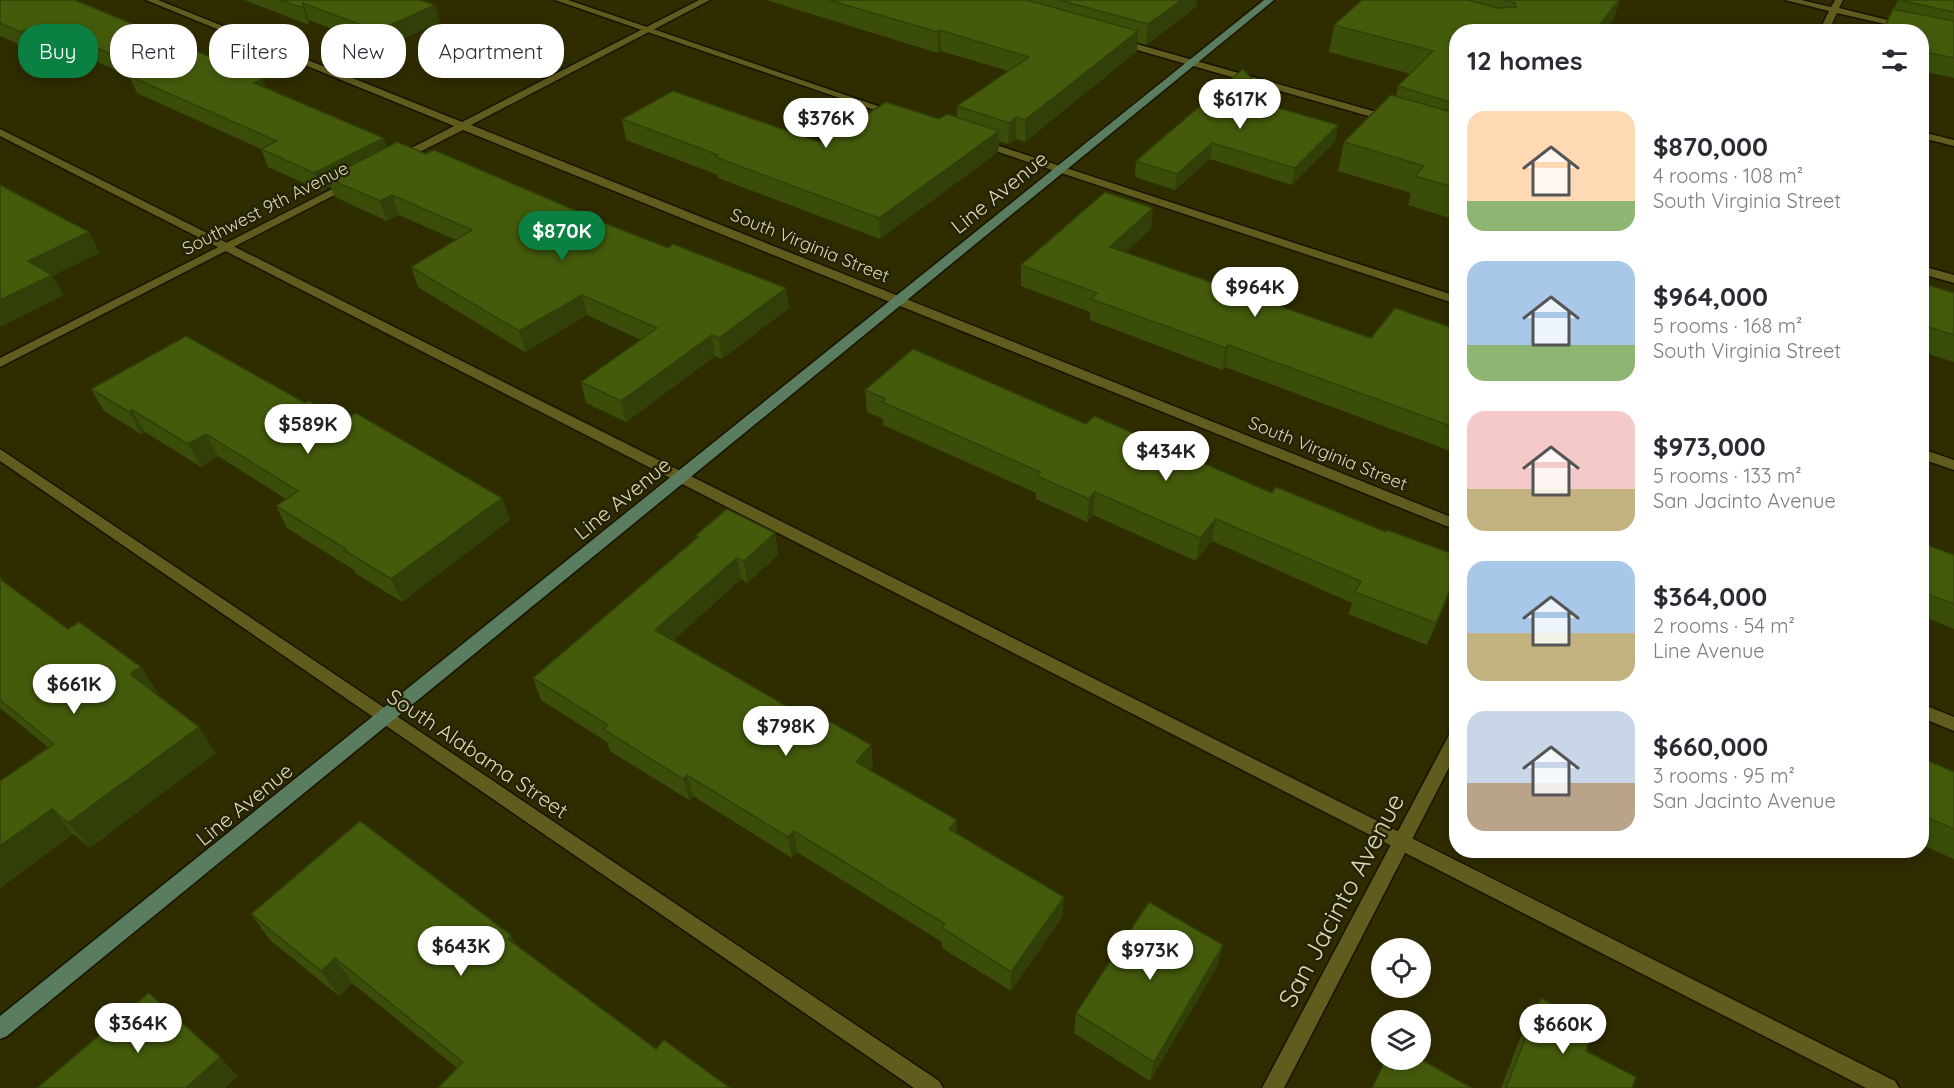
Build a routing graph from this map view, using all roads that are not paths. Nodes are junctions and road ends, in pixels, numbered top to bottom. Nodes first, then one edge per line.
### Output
1 (150, 0) edge
2 (559, 0) edge
3 (706, 0) edge
4 (1270, 0) edge
5 (1789, 0) edge
6 (1839, 0) edge
7 (1834, 10) junction
8 (1827, 24) edge
9 (1898, 24) edge
10 (649, 30) junction
11 (1103, 38) edge
12 (1192, 63) junction
13 (905, 117) edge
14 (1402, 123) edge
15 (462, 126) junction
16 (0, 132) edge
17 (1929, 137) edge
18 (972, 139) edge
19 (1954, 143) edge
20 (390, 162) edge
21 (1061, 170) junction
22 (359, 178) edge
23 (226, 247) junction
24 (1929, 272) edge
25 (1954, 279) edge
26 (1449, 298) edge
27 (898, 302) junction
28 (0, 363) edge
29 (0, 454) edge
30 (1929, 456) edge
31 (1954, 465) edge
32 (681, 477) junction
33 (1449, 522) edge
34 (1929, 714) edge
35 (385, 718) junction
36 (1954, 724) edge
37 (1449, 751) edge
38 (1401, 843) junction
39 (0, 1029) edge
40 (932, 1088) edge
41 (1273, 1088) edge
42 (1888, 1088) edge

1 - 15 street, South Virginia Street
2 - 10 street
3 - 10 street
4 - 12 main road, Line Avenue
5 - 7 street
6 - 7 street
7 - 8 street
7 - 9 street
10 - 13 street
10 - 15 street
11 - 12 street
12 - 14 street
12 - 21 main road, Line Avenue
15 - 20 street
15 - 27 street, South Virginia Street
16 - 23 street
17 - 19 street
18 - 21 street
21 - 26 street
21 - 27 main road, Line Avenue
22 - 23 street, Southwest 9th Avenue
23 - 28 street, Southwest 9th Avenue
23 - 32 street
24 - 25 street
27 - 32 main road, Line Avenue
27 - 33 street, South Virginia Street
29 - 35 street, South Alabama Street
30 - 31 street
32 - 35 main road, Line Avenue
32 - 38 street
34 - 36 street
35 - 39 main road, Line Avenue
35 - 40 street, South Alabama Street
37 - 38 street, San Jacinto Avenue
38 - 41 street, San Jacinto Avenue
38 - 42 street

